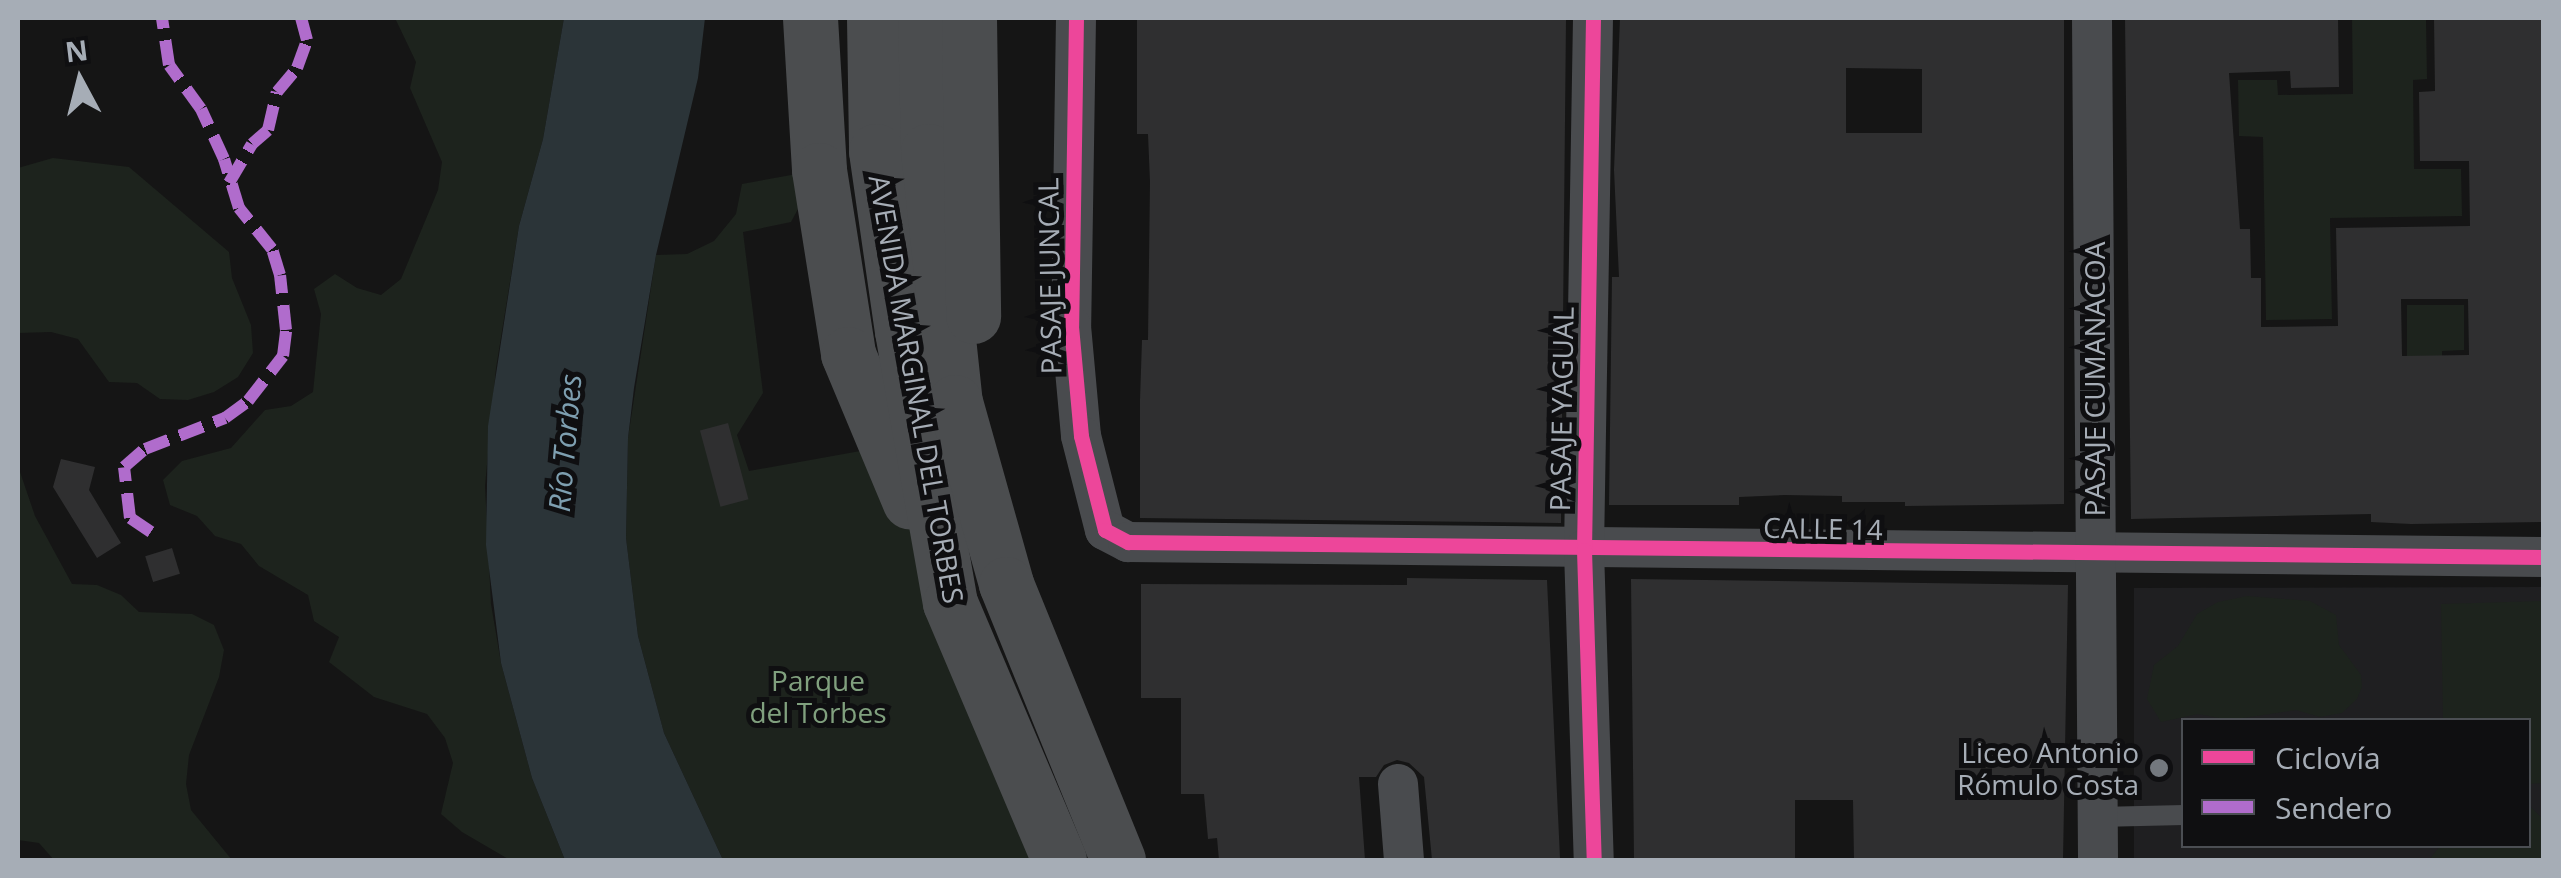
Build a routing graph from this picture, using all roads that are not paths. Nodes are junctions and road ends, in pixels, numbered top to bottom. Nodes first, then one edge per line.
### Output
1 (810, 18) edge
2 (874, 18) edge
3 (925, 18) edge
4 (968, 18) edge
5 (1076, 18) edge
6 (1593, 18) edge
7 (2092, 18) edge
8 (902, 151) junction
9 (955, 402) junction
10 (1105, 530) joint
11 (1584, 550) junction
12 (2095, 556) junction
13 (2544, 558) edge
14 (950, 603) junction
15 (1398, 784) dead end
16 (2181, 815) edge
17 (2098, 817) junction
18 (1059, 860) edge
19 (1118, 860) edge
20 (1404, 860) edge
21 (1594, 860) edge
22 (2098, 860) edge

1 - 14 highway
2 - 8 highway, AVENIDA MARGINAL DEL TORBES
3 - 8 highway, AVENIDA MARGINAL DEL TORBES
4 - 9 highway
5 - 10 street, PASAJE JUNCAL
6 - 11 street, PASAJE YAGUAL
7 - 12 street, PASAJE CUMANACOA
8 - 9 highway, AVENIDA MARGINAL DEL TORBES
8 - 14 highway, AVENIDA MARGINAL DEL TORBES
9 - 19 highway, AVENIDA MARGINAL DEL TORBES
10 - 11 street, CALLE 14
11 - 12 street, CALLE 14
11 - 21 street, PASAJE YAGUAL
12 - 13 street, CALLE 14
12 - 17 street, PASAJE CUMANACOA
14 - 18 highway, AVENIDA MARGINAL DEL TORBES
15 - 20 street
16 - 17 lane
17 - 22 street, PASAJE CUMANACOA

